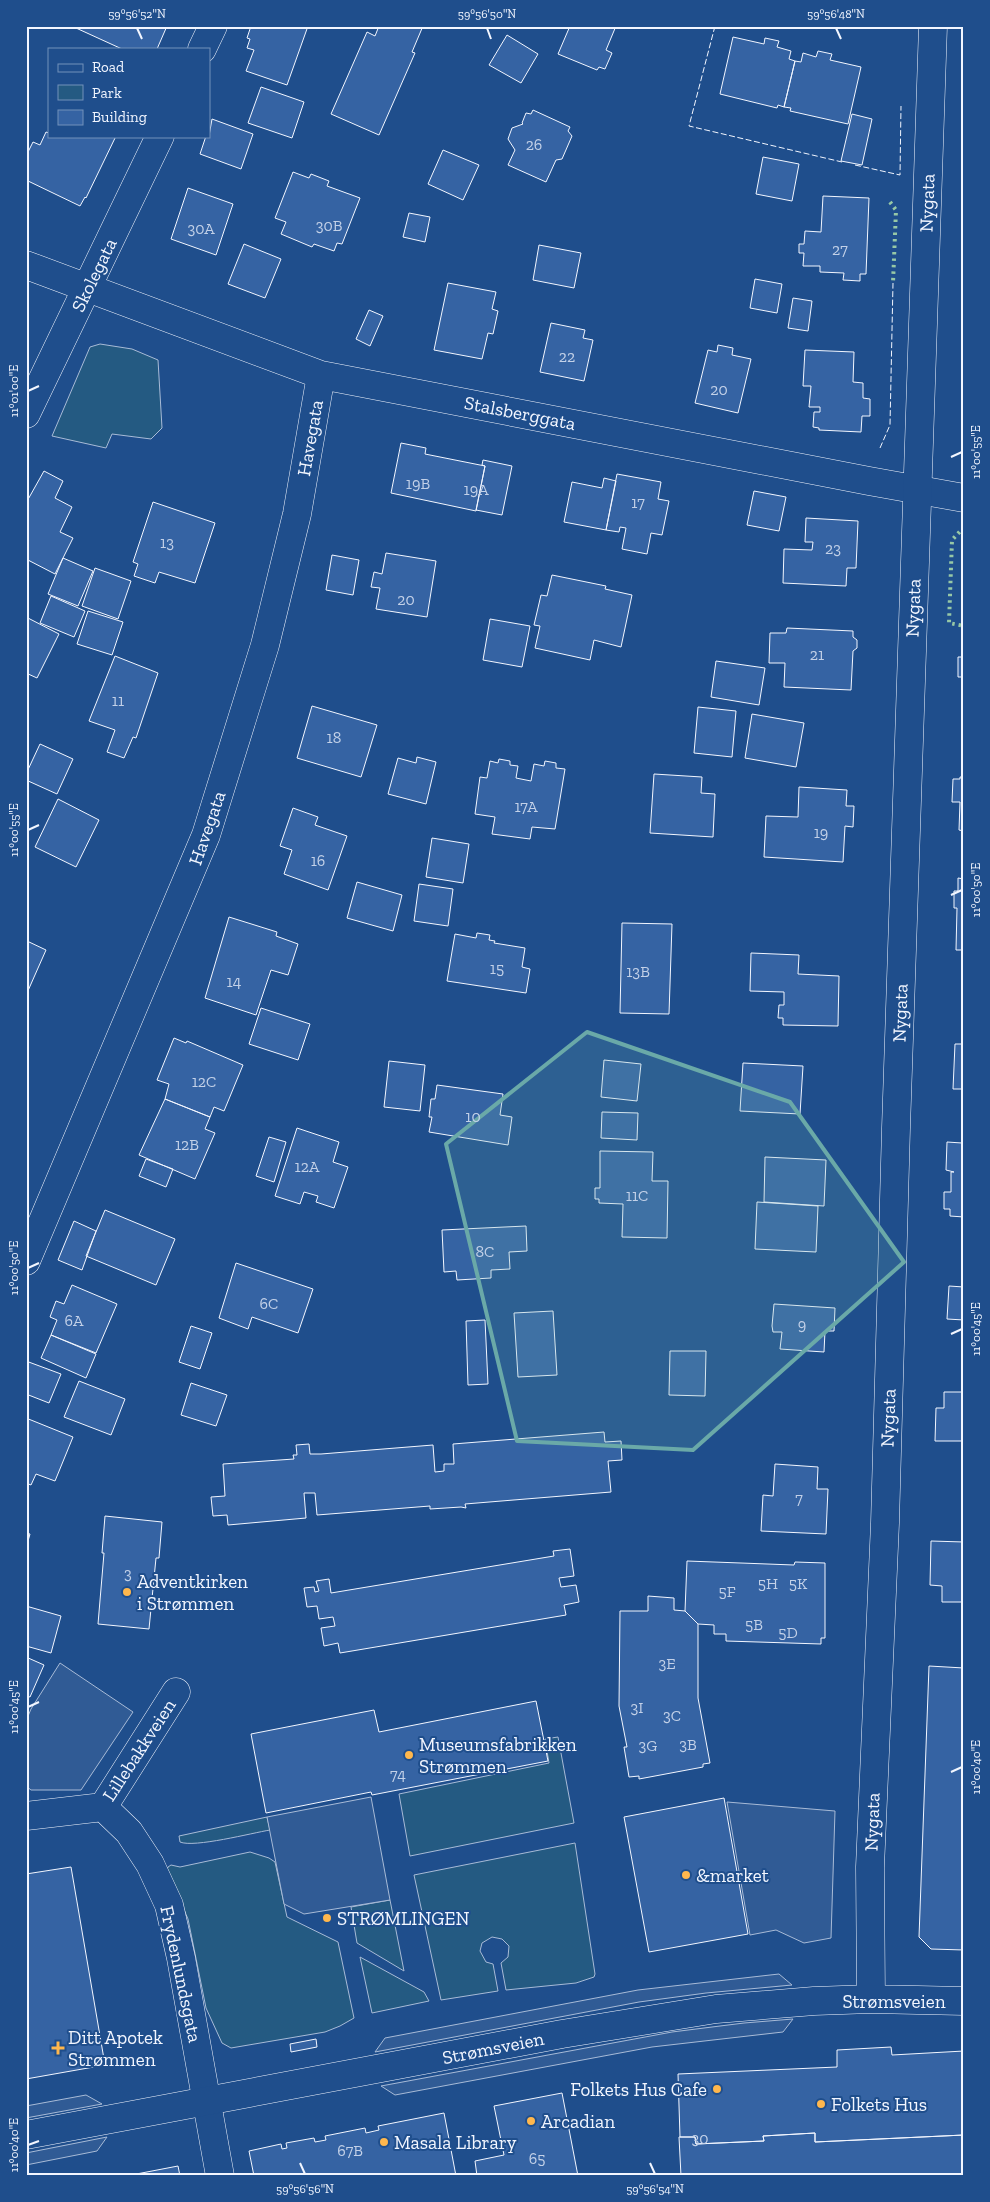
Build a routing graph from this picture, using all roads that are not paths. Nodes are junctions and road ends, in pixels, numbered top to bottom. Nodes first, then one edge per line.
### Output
1 (213, 26) edge
2 (933, 26) edge
3 (202, 48) edge
4 (159, 138) edge
5 (26, 265) edge
6 (88, 287) junction
7 (321, 375) junction
8 (26, 414) edge
9 (917, 490) junction
10 (964, 498) edge
11 (26, 1261) edge
12 (176, 1692) dead end
13 (103, 1807) junction
14 (26, 1816) edge
15 (871, 1999) junction
16 (964, 2001) edge
17 (207, 2102) junction
18 (26, 2135) edge
19 (220, 2176) edge

1 - 3 main road
2 - 9 main road, Nygata
4 - 6 main road, Skolegata
5 - 6 main road, Stalsberggata
6 - 7 main road, Stalsberggata
6 - 8 main road, Skolegata
7 - 9 main road, Stalsberggata
7 - 11 main road, Havegata
9 - 10 main road, Stalsberggata
9 - 15 main road, Nygata
12 - 13 main road, Lillebakkveien
13 - 14 main road
13 - 17 main road, Frydenlundsgata
15 - 16 main road, Strømsveien
15 - 17 main road, Strømsveien
17 - 18 main road, Strømsveien
17 - 19 main road, Frydenlundsgata

